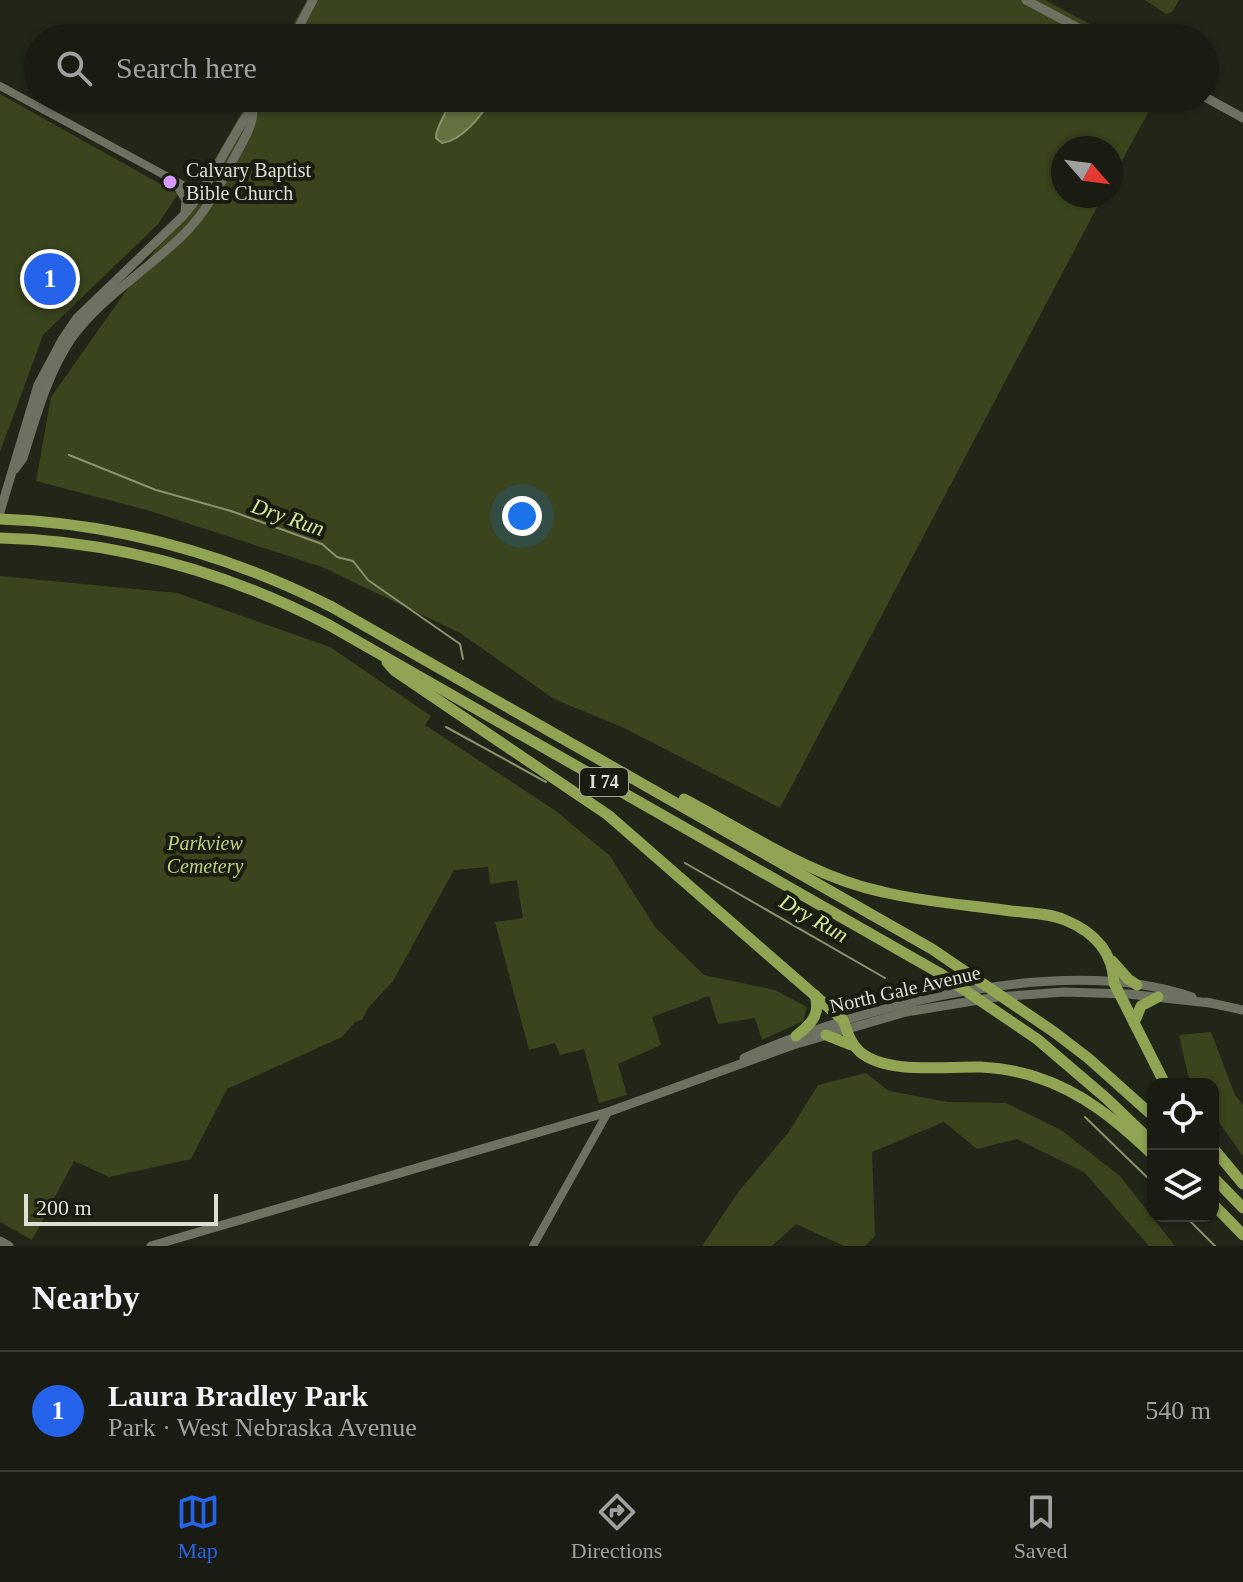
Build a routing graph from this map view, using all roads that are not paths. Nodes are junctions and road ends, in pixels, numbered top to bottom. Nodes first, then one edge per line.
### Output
1 (313, 0) edge
2 (1026, 0) edge
3 (300, 24) edge
4 (1071, 24) edge
5 (0, 86) edge
6 (24, 99) edge
7 (1219, 105) edge
8 (48, 112) edge
9 (251, 112) edge
10 (253, 112) edge
11 (1243, 118) edge
12 (174, 180) junction
13 (200, 195) junction
14 (211, 201) junction
15 (184, 215) junction
16 (14, 470) junction
17 (0, 512) edge
18 (0, 519) edge
19 (0, 538) edge
20 (382, 655) junction
21 (526, 717) junction
22 (1112, 961) junction
23 (1137, 985) junction
24 (1116, 988) junction
25 (814, 994) junction
26 (1158, 997) junction
27 (1210, 1003) junction
28 (1243, 1010) edge
29 (1134, 1024) junction
30 (845, 1025) junction
31 (826, 1035) junction
32 (796, 1036) junction
33 (858, 1051) junction
34 (1162, 1078) edge
35 (667, 1091) junction
36 (1147, 1111) edge
37 (608, 1112) junction
38 (1147, 1137) edge
39 (1147, 1150) edge
40 (1215, 1150) edge
41 (1219, 1183) edge
42 (1243, 1184) edge
43 (1243, 1208) edge
44 (1219, 1210) edge
45 (1219, 1219) edge
46 (1243, 1235) edge
47 (0, 1241) edge
48 (1243, 1242) edge
49 (9, 1246) edge
50 (151, 1246) edge
51 (533, 1246) edge

1 - 3 main road
2 - 4 main road
5 - 6 street
7 - 11 main road
8 - 12 street
9 - 13 main road
10 - 14 main road
12 - 13 street
12 - 15 main road
13 - 14 street
13 - 15 main road
14 - 16 main road
15 - 16 main road
16 - 17 main road
18 - 21 highway, I 74
19 - 20 highway, I 74
20 - 25 highway
20 - 38 highway, I 74
21 - 22 highway
21 - 36 highway, I 74
22 - 23 highway
22 - 24 highway
23 - 24 main road, North Gale Avenue
23 - 27 main road, North Gale Avenue
24 - 26 main road, North Gale Avenue
24 - 29 highway
24 - 30 main road, North Gale Avenue
24 - 30 main road, North Gale Avenue
25 - 30 highway
25 - 32 highway
26 - 27 main road, North Gale Avenue
26 - 29 highway
27 - 28 main road, North Gale Avenue
29 - 34 highway
30 - 31 main road, North Gale Avenue
30 - 32 main road, North Gale Avenue
30 - 33 highway
31 - 33 highway
31 - 35 main road, North Gale Avenue
32 - 35 main road, North Gale Avenue
33 - 39 highway
35 - 37 main road, North Gale Avenue
37 - 50 main road, North Gale Avenue
37 - 51 street
40 - 42 highway
41 - 43 highway
44 - 46 highway
45 - 48 highway
47 - 49 main road

